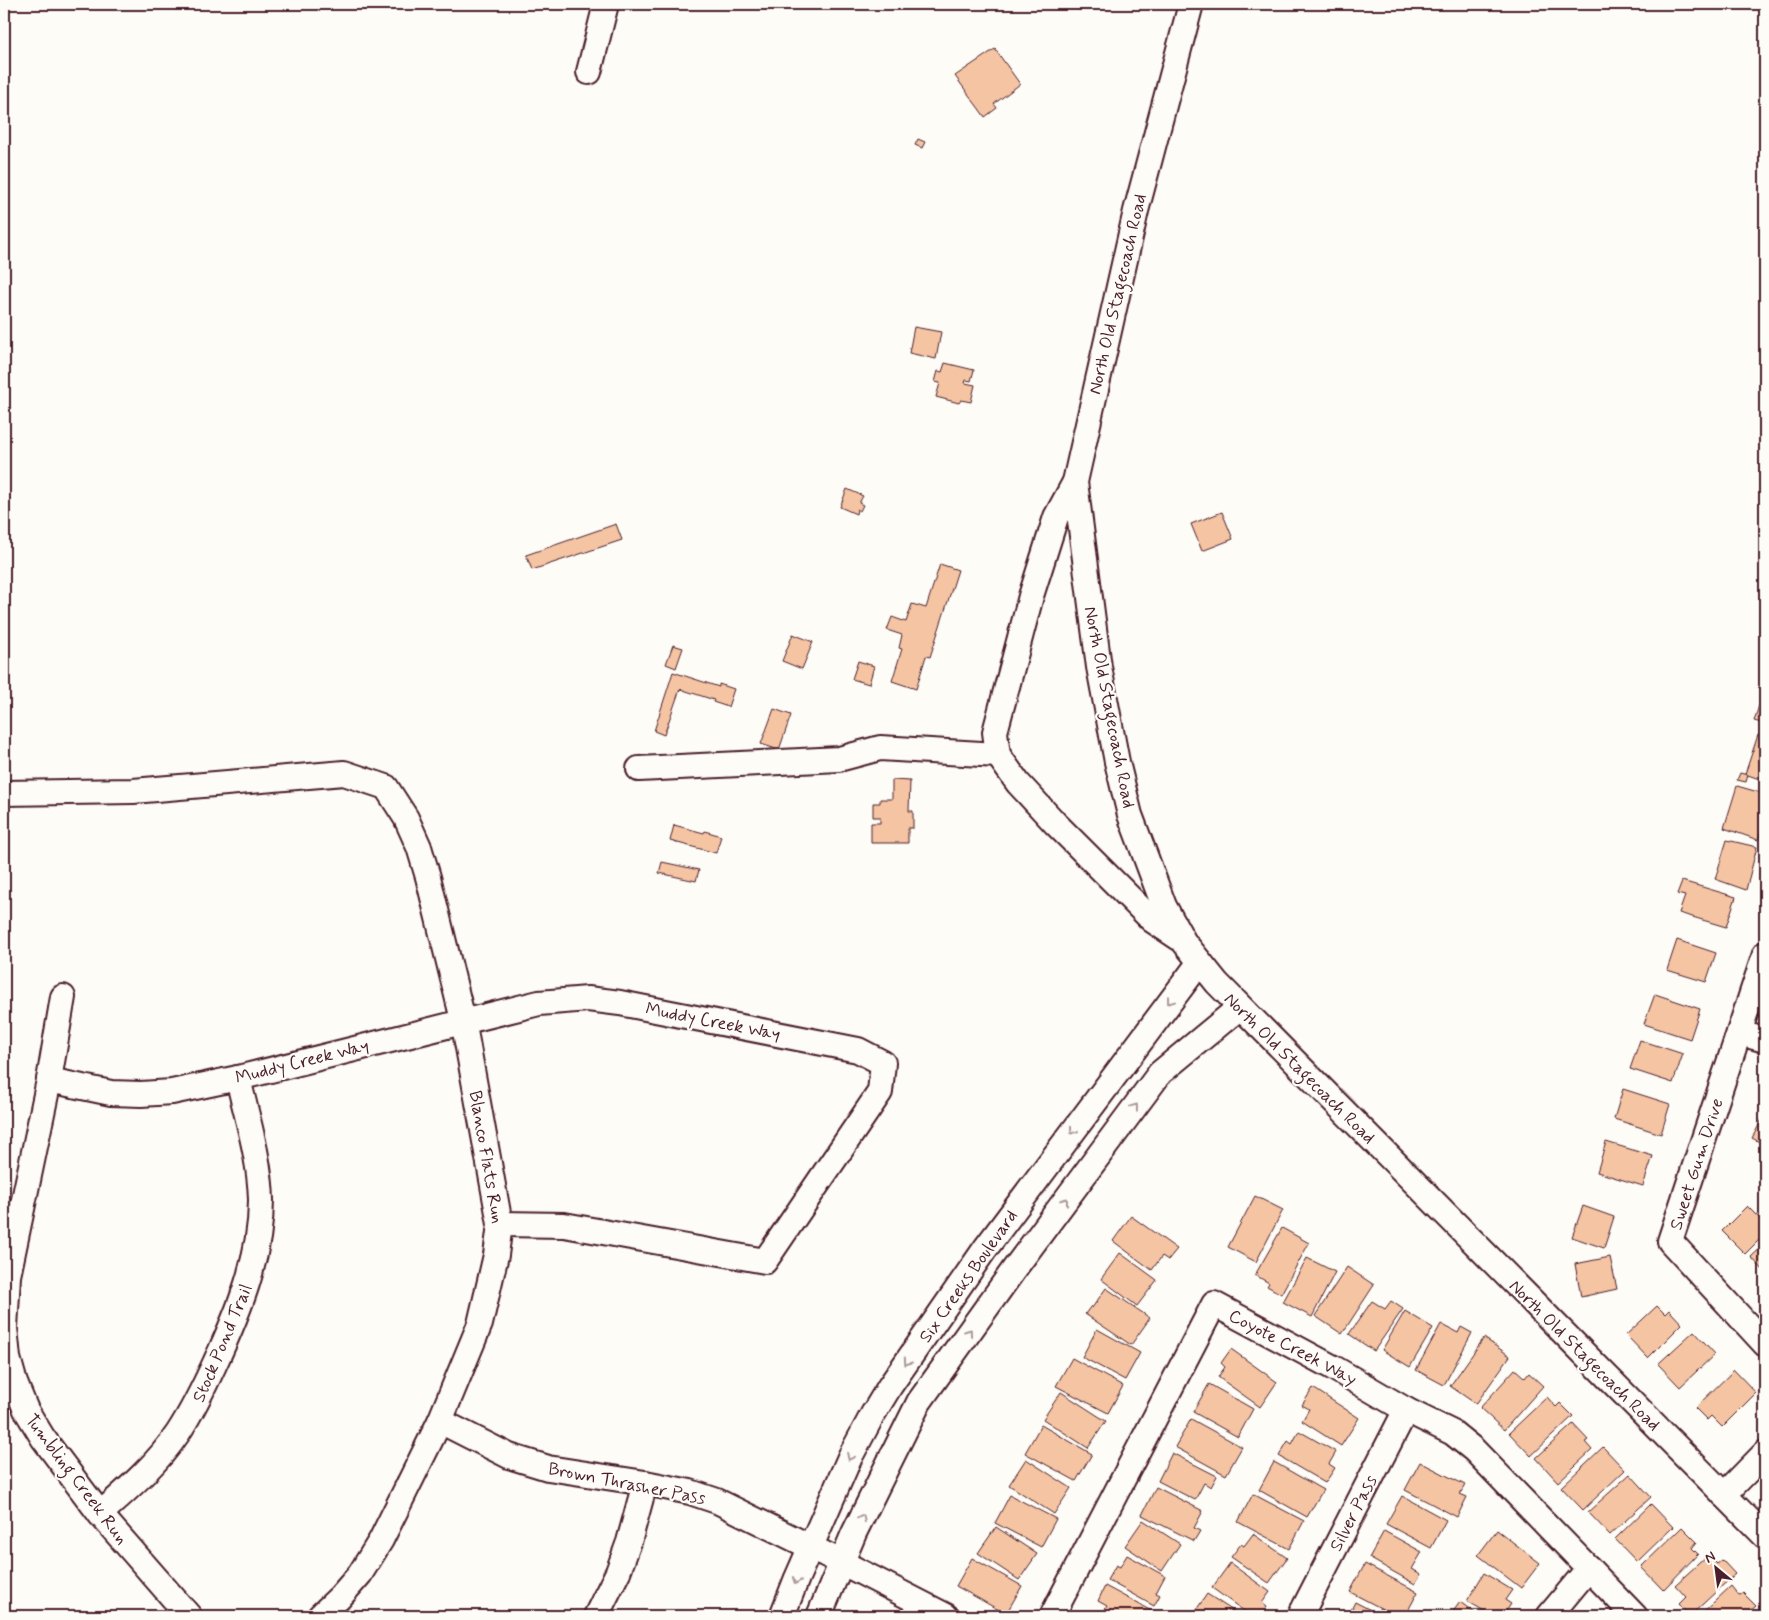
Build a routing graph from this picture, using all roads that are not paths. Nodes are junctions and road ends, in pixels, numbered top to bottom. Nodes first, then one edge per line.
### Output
1 (606, 4) edge
2 (1191, 4) edge
3 (589, 72) dead end
4 (1075, 482) junction
5 (998, 755) junction
6 (639, 769) dead end
7 (4, 793) edge
8 (1184, 942) junction
9 (1765, 954) edge
10 (1200, 962) junction
11 (63, 997) dead end
12 (1240, 1006) junction
13 (463, 1020) junction
14 (1739, 1033) junction
15 (1765, 1040) edge
16 (238, 1078) junction
17 (49, 1080) junction
18 (500, 1224) junction
19 (1765, 1344) edge
20 (1406, 1410) junction
21 (440, 1421) junction
22 (1765, 1453) edge
23 (645, 1483) junction
24 (1724, 1495) junction
25 (100, 1514) junction
26 (1765, 1536) edge
27 (811, 1547) junction
28 (841, 1562) junction
29 (1589, 1568) junction
30 (189, 1616) edge
31 (320, 1616) edge
32 (596, 1616) edge
33 (782, 1616) edge
34 (819, 1616) edge
35 (946, 1616) edge
36 (1052, 1616) edge
37 (1300, 1616) edge
38 (1549, 1616) edge
39 (1635, 1616) edge

1 - 3 street
2 - 4 street, North Old Stagecoach Road
4 - 5 street
4 - 8 street, North Old Stagecoach Road
5 - 6 street
5 - 8 street
7 - 13 street, Blanco Flats Run
8 - 10 street, North Old Stagecoach Road
9 - 14 street, Sweet Gum Drive
10 - 12 street, North Old Stagecoach Road
10 -> 27 street, Six Creeks Boulevard
11 - 17 street, Tumbling Creek Run
12 - 24 street, North Old Stagecoach Road
28 -> 12 street, Six Creeks Boulevard
13 - 16 street, Muddy Creek Way
13 - 18 street, Blanco Flats Run
13 - 18 street, Muddy Creek Way
14 - 15 street
14 - 19 street, Sweet Gum Drive
16 - 17 street, Muddy Creek Way
16 - 25 street, Stock Pond Trail
17 - 25 street, Tumbling Creek Run
18 - 21 street, Blanco Flats Run
20 - 29 street, Coyote Creek Way
20 - 36 street, Coyote Creek Way
20 - 37 street, Silver Pass
21 - 23 street, Brown Thrasher Pass
21 - 31 street, Blanco Flats Run
22 - 24 street
23 - 27 street, Brown Thrasher Pass
23 - 32 street
24 - 26 street, North Old Stagecoach Road
25 - 30 street, Tumbling Creek Run
27 - 28 street, Brown Thrasher Pass
27 -> 33 street, Six Creeks Boulevard
28 - 34 street, Six Creeks Boulevard
28 - 35 street, Brown Thrasher Pass
29 - 38 street
29 - 39 street, Coyote Creek Way

